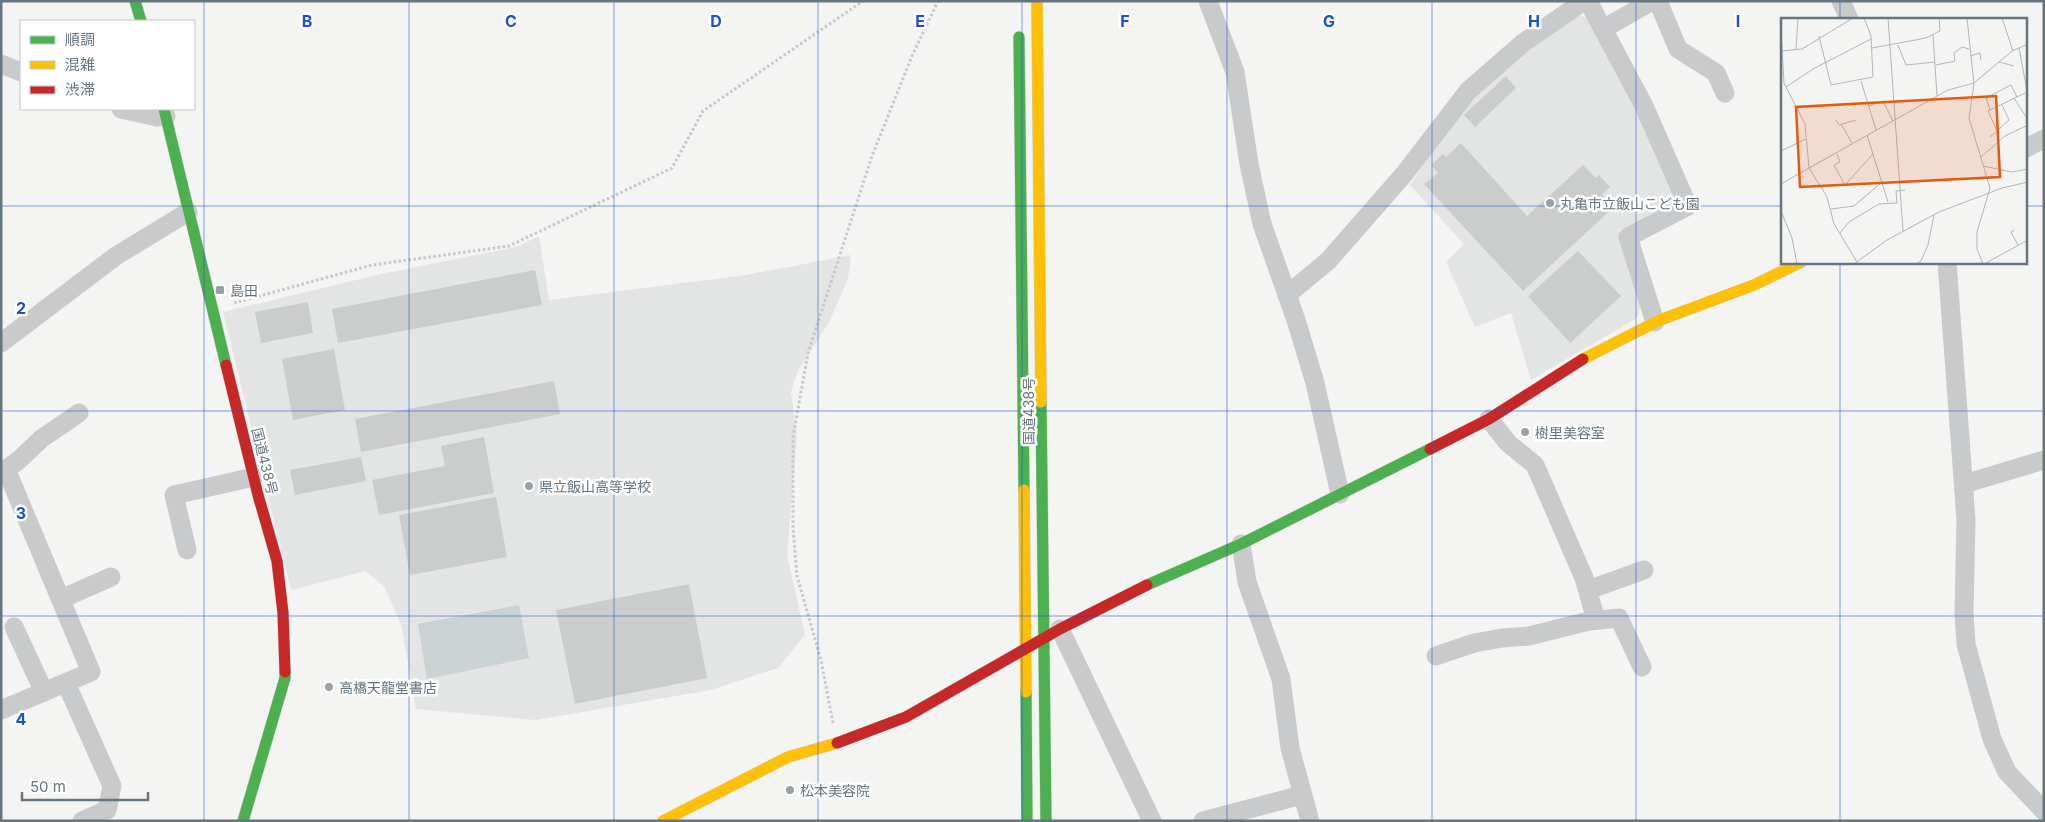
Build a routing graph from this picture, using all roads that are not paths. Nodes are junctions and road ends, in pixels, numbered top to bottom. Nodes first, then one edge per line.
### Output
1 (135, 1) edge
2 (1038, 1) edge
3 (1584, 1) edge
4 (1588, 1) edge
5 (1652, 1) edge
6 (1658, 1) edge
7 (1841, 1) edge
8 (1213, 4) edge
9 (1849, 18) edge
10 (140, 20) edge
11 (1019, 21) dead end
12 (1603, 29) junction
13 (1, 64) edge
14 (20, 72) edge
15 (1725, 93) dead end
16 (126, 110) edge
17 (165, 112) edge
18 (2044, 140) edge
19 (2028, 147) edge
20 (188, 212) junction
21 (1797, 264) edge
22 (1947, 264) edge
23 (1287, 295) junction
24 (1655, 322) junction
25 (1, 343) edge
26 (78, 413) dead end
27 (1489, 419) junction
28 (2044, 460) edge
29 (4, 471) edge
30 (254, 477) junction
31 (1964, 484) junction
32 (1340, 494) junction
33 (1241, 544) junction
34 (187, 550) dead end
35 (1644, 570) dead end
36 (111, 577) dead end
37 (1588, 590) junction
38 (61, 599) junction
39 (1596, 620) junction
40 (14, 627) dead end
41 (1052, 633) junction
42 (1025, 649) junction
43 (1436, 656) dead end
44 (1642, 666) dead end
45 (66, 683) junction
46 (44, 692) junction
47 (1, 710) edge
48 (1302, 795) junction
49 (2044, 811) edge
50 (82, 821) edge
51 (243, 821) edge
52 (663, 821) edge
53 (1027, 821) edge
54 (1046, 821) edge
55 (1152, 821) edge
56 (1203, 821) edge
57 (1310, 821) edge

1 - 10 main road
2 - 41 main road, 国道438号
3 - 23 street
4 - 12 street
5 - 12 street
6 - 15 street
7 - 9 street
8 - 23 street
11 - 42 main road, 国道438号
12 - 24 street
13 - 14 street
16 - 17 street
17 - 20 main road, 国道438号
18 - 19 street
20 - 25 street
20 - 30 main road, 国道438号
21 - 24 main road
22 - 31 street
23 - 32 street
24 - 27 main road
26 - 29 street
27 - 32 main road
27 - 37 street
28 - 31 street
29 - 38 street
30 - 34 street
30 - 51 main road, 国道438号
31 - 49 street
32 - 33 main road
33 - 41 main road
33 - 48 street
35 - 37 street
36 - 38 street
37 - 39 street
38 - 45 street
39 - 43 street
39 - 44 street
40 - 46 street
41 - 42 main road
41 - 54 main road, 国道438号
41 - 55 street
42 - 52 main road
42 - 53 main road, 国道438号
45 - 46 street
45 - 50 street
46 - 47 street
48 - 56 street
48 - 57 street

